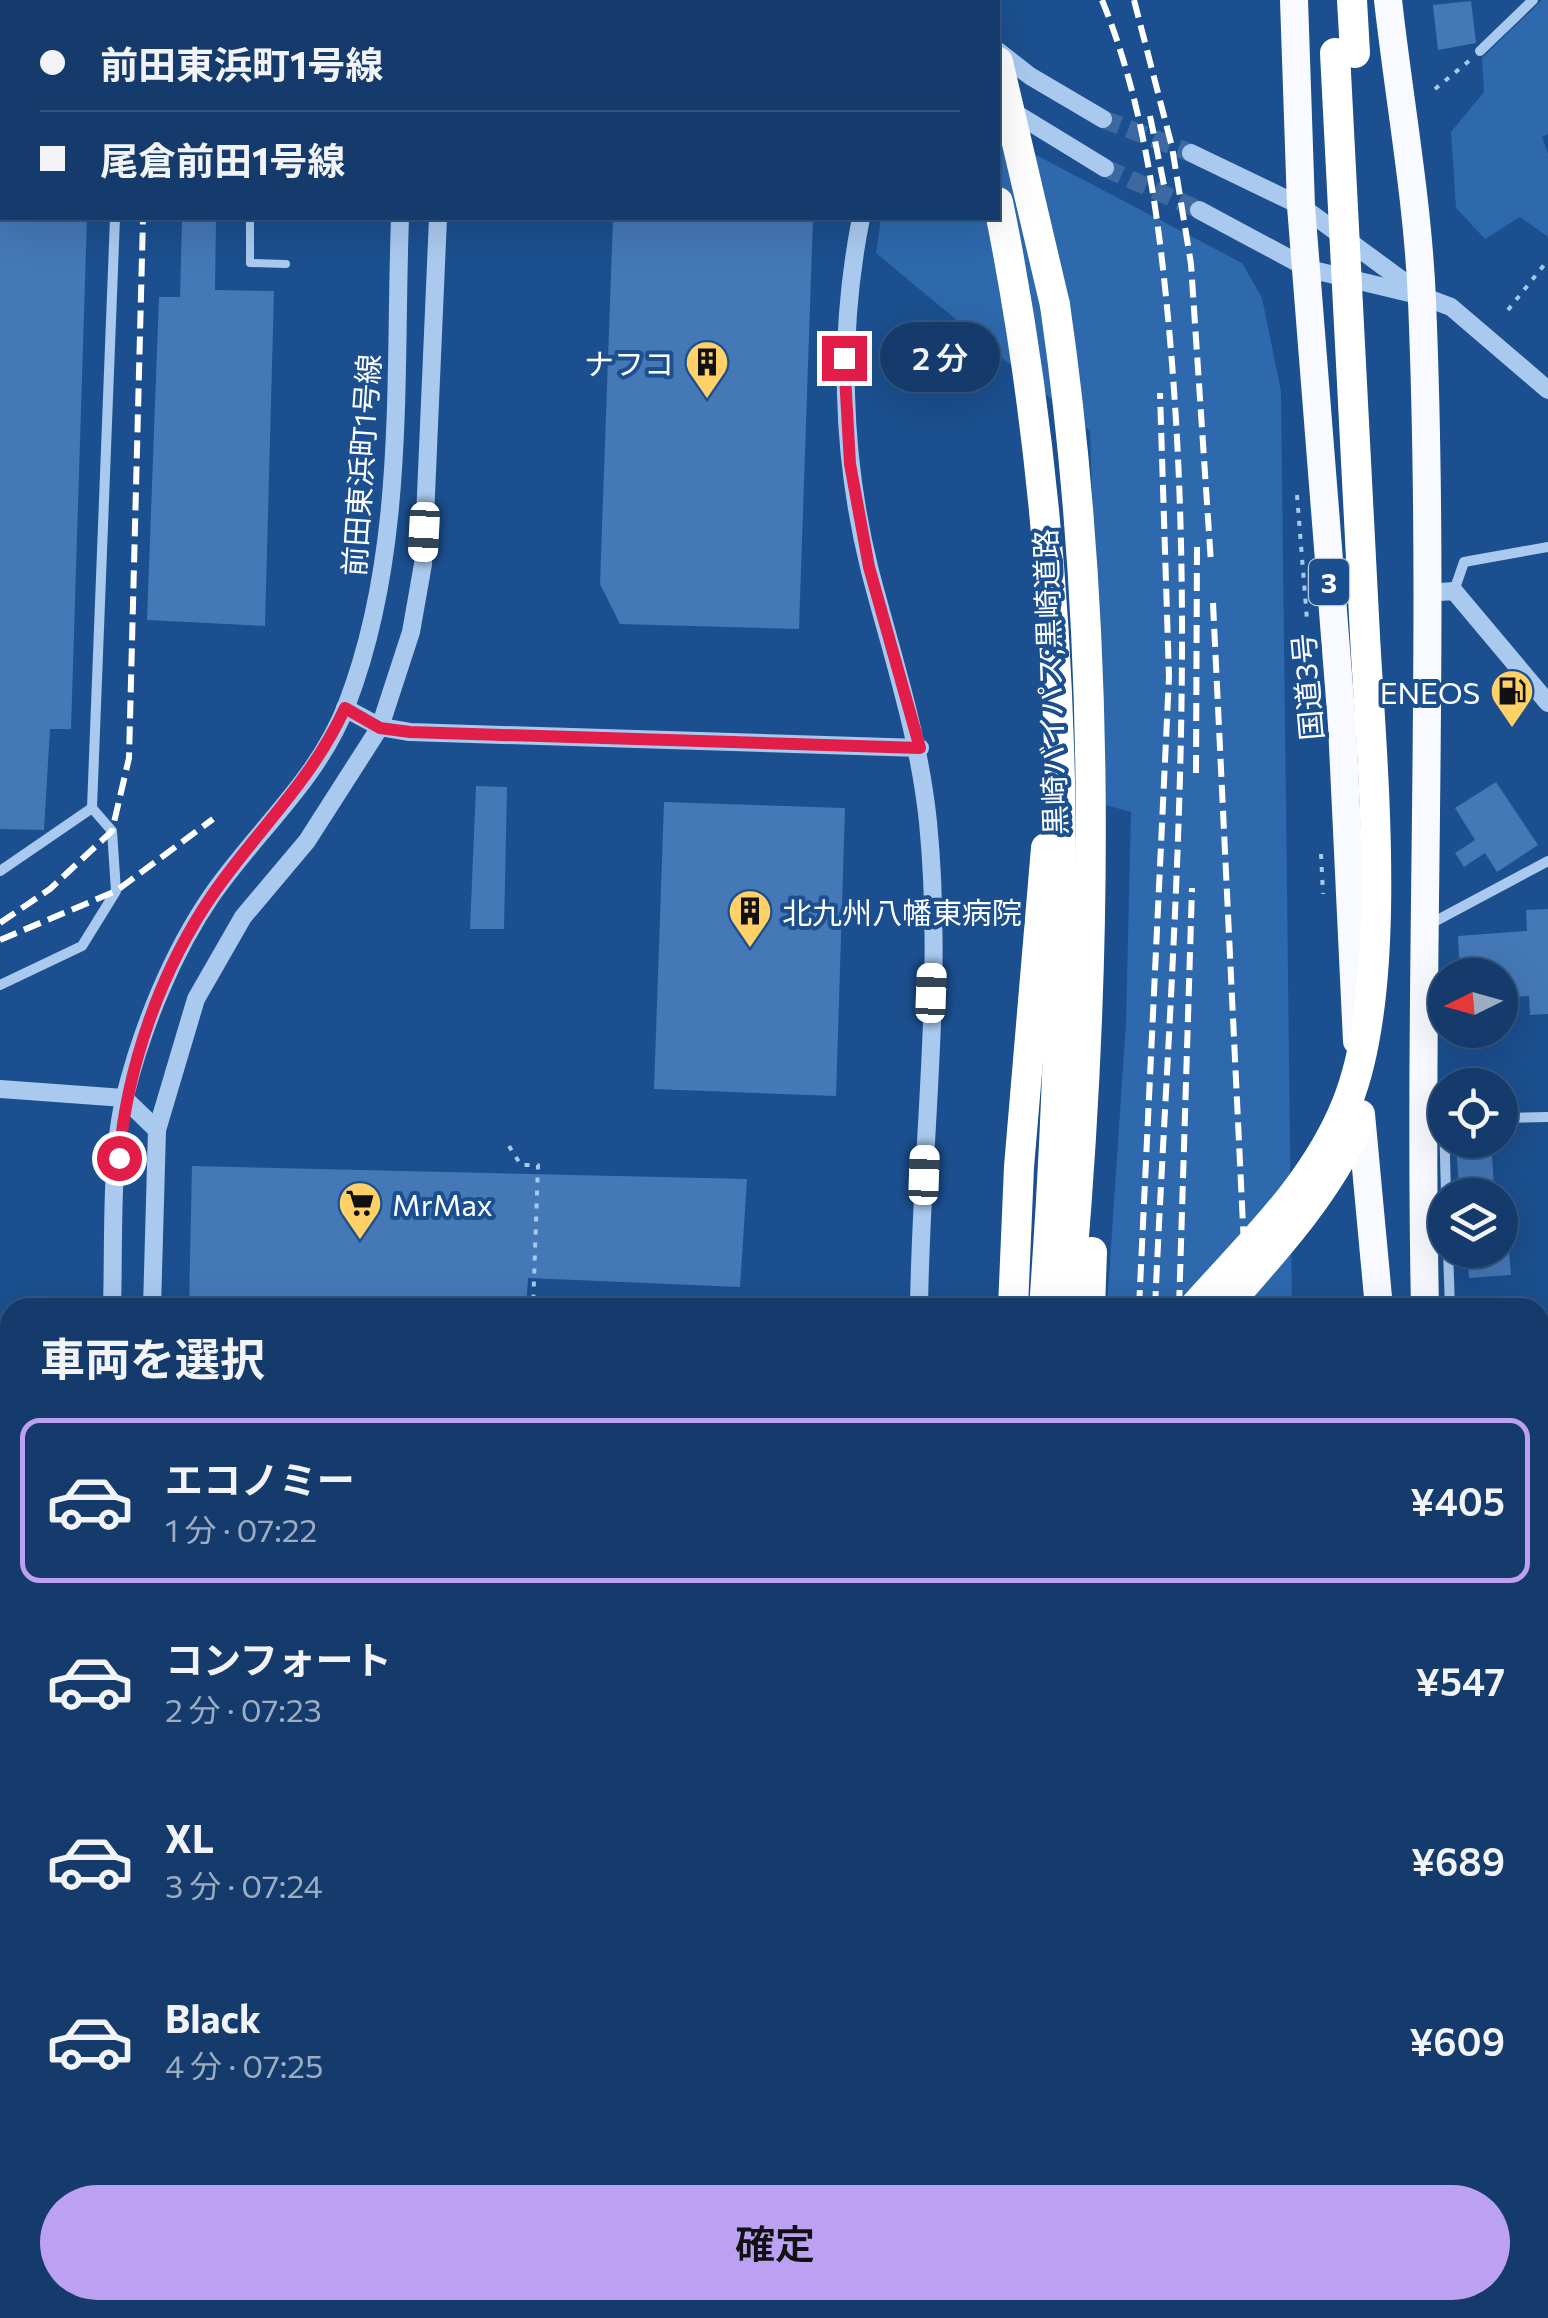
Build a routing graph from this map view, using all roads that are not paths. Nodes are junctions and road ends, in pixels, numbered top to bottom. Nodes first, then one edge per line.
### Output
1 (1294, 0) edge
2 (1332, 0) edge
3 (1352, 0) edge
4 (1388, 0) edge
5 (1533, 0) edge
6 (1000, 52) edge
7 (1480, 52) road end
8 (1344, 53) junction
9 (1000, 71) edge
10 (1000, 102) edge
11 (1103, 118) tunnel mouth
12 (1192, 152) tunnel mouth
13 (1105, 168) tunnel mouth
14 (1301, 206) junction
15 (1199, 210) tunnel mouth
16 (1000, 212) edge
17 (114, 220) edge
18 (250, 220) edge
19 (400, 220) edge
20 (438, 220) edge
21 (861, 220) edge
22 (286, 264) dead end
23 (1309, 268) junction
24 (1422, 296) junction
25 (1548, 390) edge
26 (1548, 547) edge
27 (1454, 592) junction
28 (1425, 593) junction
29 (1056, 635) junction
30 (1548, 704) edge
31 (345, 708) junction
32 (380, 728) junction
33 (920, 748) junction
34 (92, 808) junction
35 (1548, 861) edge
36 (0, 871) edge
37 (1424, 926) junction
38 (1090, 979) junction
39 (0, 985) edge
40 (1434, 1068) edge
41 (0, 1089) edge
42 (124, 1098) junction
43 (1548, 1117) edge
44 (1518, 1118) edge
45 (157, 1130) junction
46 (1435, 1158) edge
47 (1449, 1268) edge
48 (113, 1298) edge
49 (152, 1298) edge
50 (919, 1298) edge
51 (1013, 1298) edge
52 (1045, 1298) edge
53 (1069, 1298) edge
54 (1090, 1298) edge
55 (1202, 1298) edge
56 (1233, 1298) edge
57 (1378, 1298) edge
58 (1426, 1298) edge
59 (1450, 1298) edge

1 - 14 highway, 国道3号 / 3
2 - 8 highway
3 - 8 highway
4 - 24 highway
5 - 7 street
6 - 11 street
8 - 55 highway, bridge
8 - 56 highway, bridge
9 - 38 highway, 黒崎バイパス;黒崎道路, bridge
10 - 13 street
12 - 14 street
14 - 23 highway, 国道3号 / 3
14 - 24 street
15 - 23 street
16 - 29 highway, 黒崎バイパス;黒崎道路
17 - 34 street
18 - 22 lane
19 - 31 street, 前田東浜町1号線
20 - 32 street
21 - 33 street
23 - 24 street
23 - 57 highway, 国道3号 / 3
24 - 25 street
24 - 28 highway
26 - 27 street
27 - 28 street
27 - 30 street
28 - 37 highway
29 - 51 highway
29 - 52 highway, 黒崎バイパス;黒崎道路
31 - 32 street
31 - 42 street, 前田東浜町1号線
32 - 33 street
32 - 45 street
33 - 50 street
34 - 36 street
34 - 39 street
35 - 37 street
37 - 40 highway
38 - 53 highway, 黒崎バイパス;黒崎道路
38 - 54 highway
41 - 42 street
42 - 45 street
42 - 48 street, 前田東浜町1号線
43 - 44 street
45 - 49 street
46 - 58 highway
47 - 59 street

